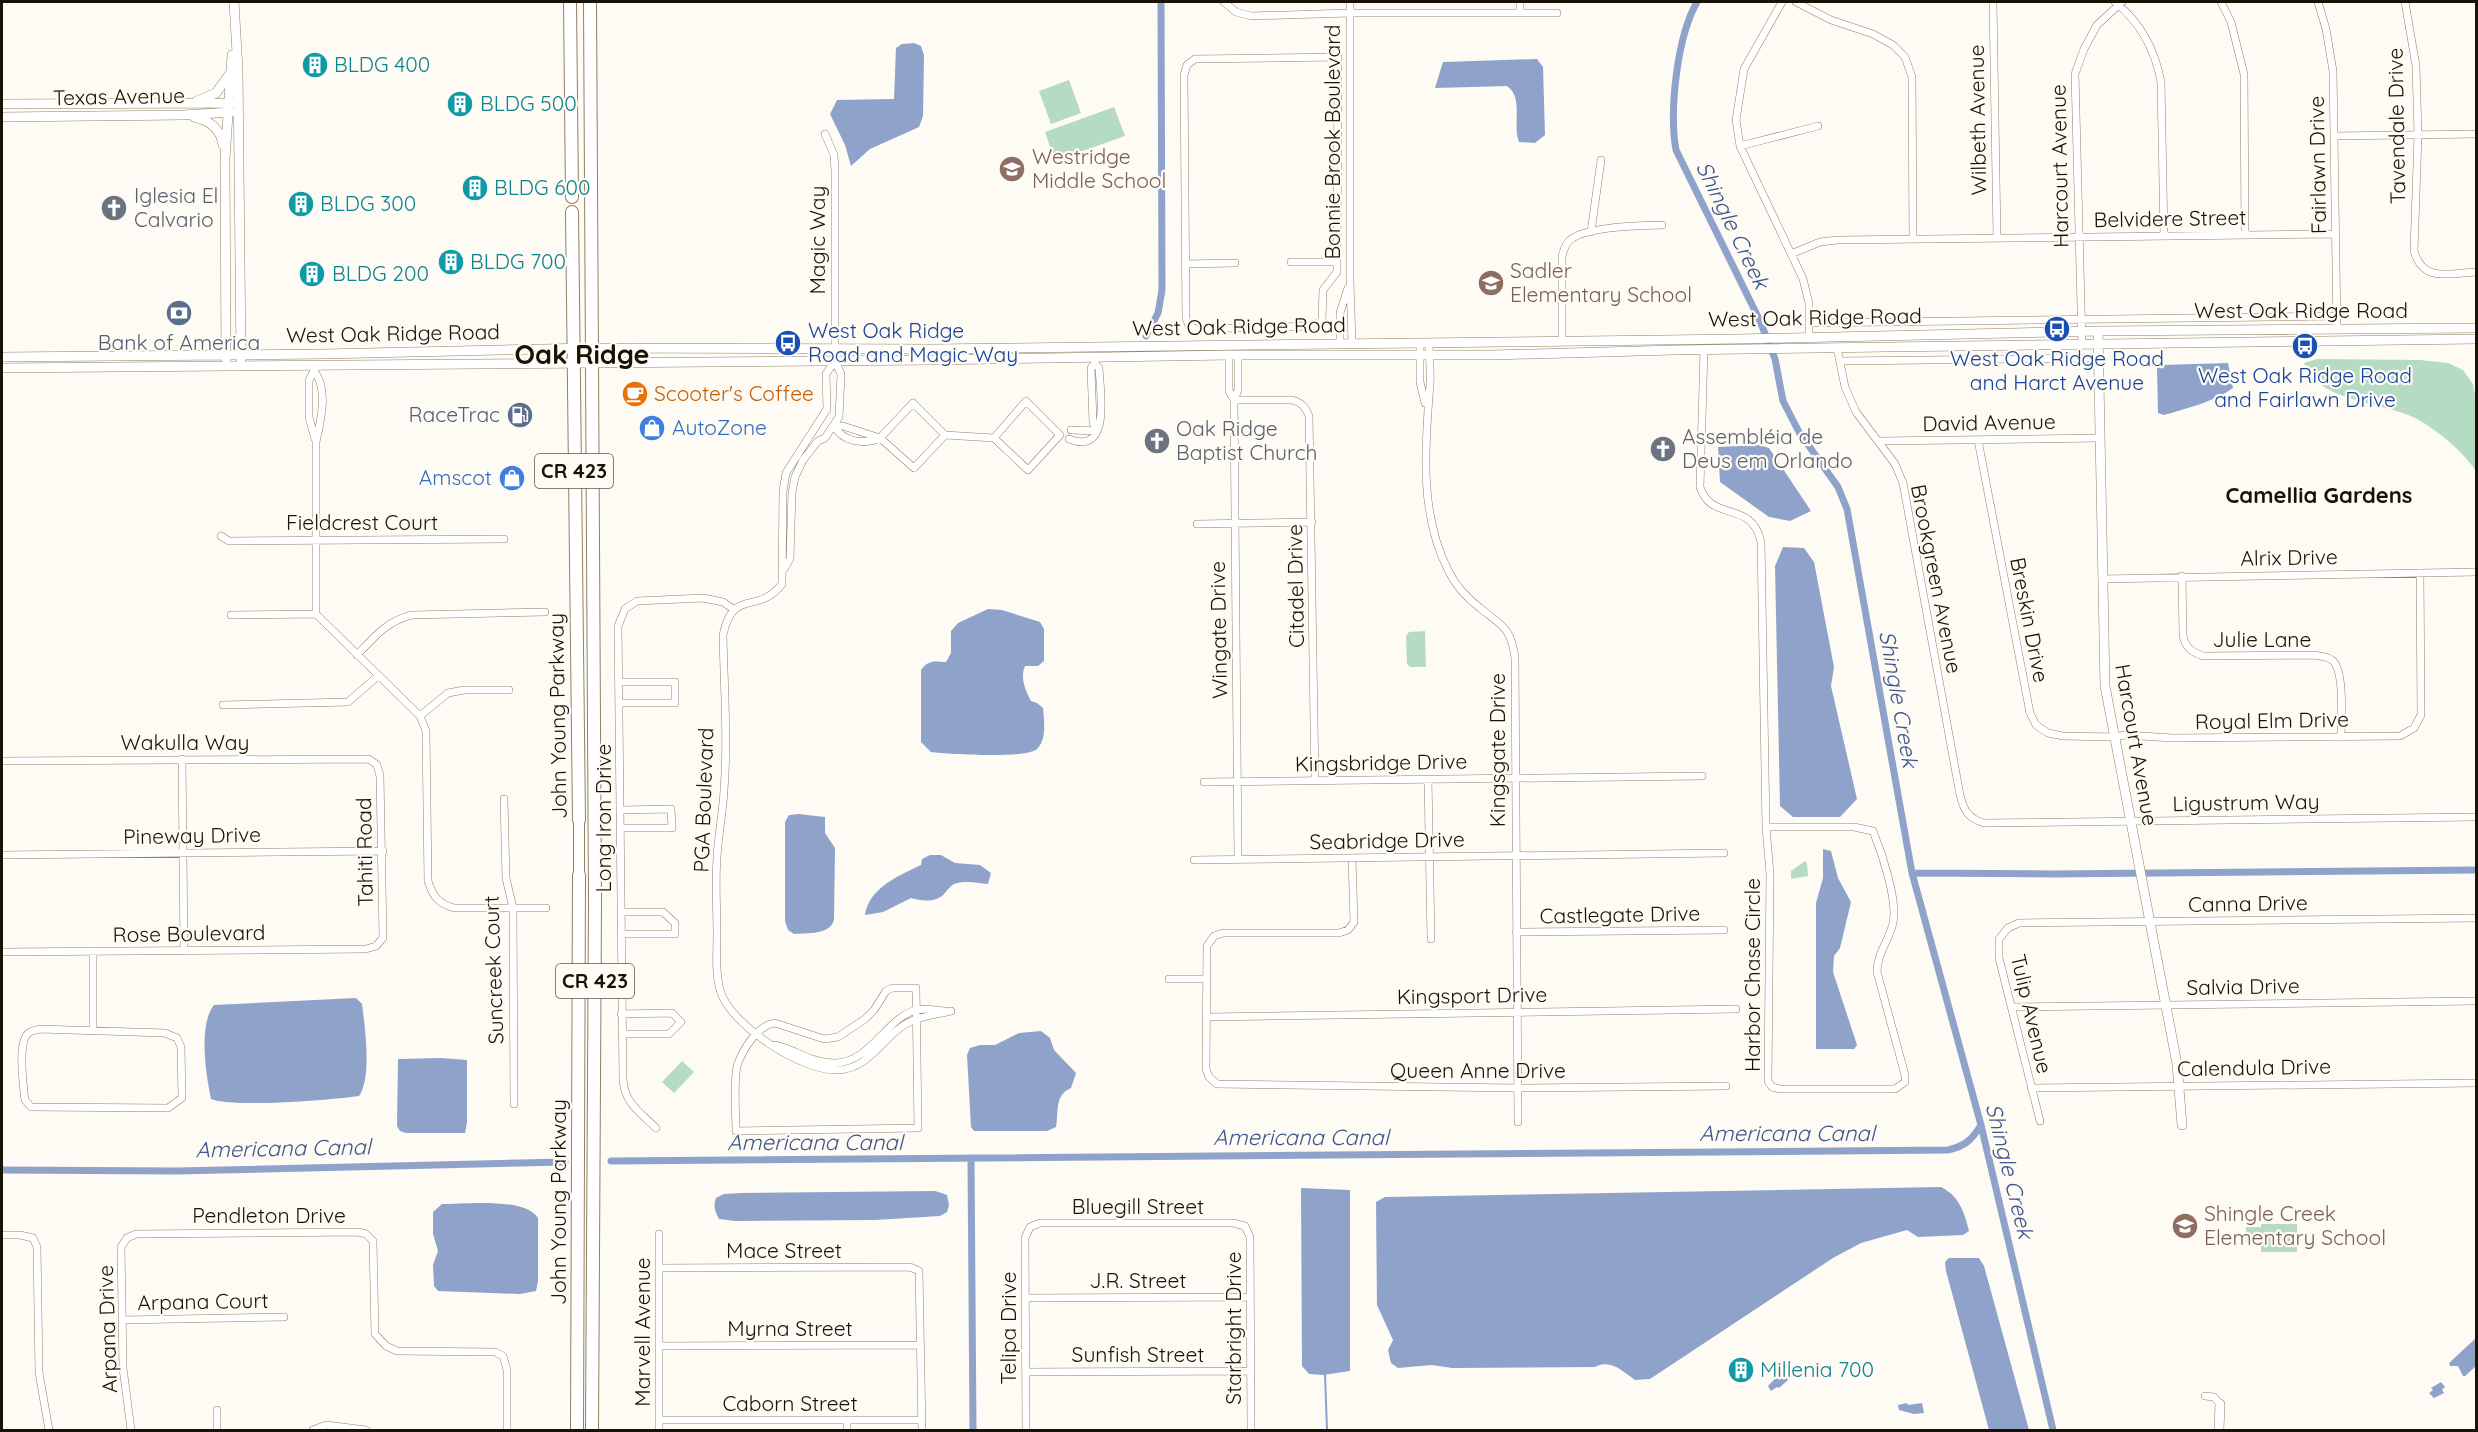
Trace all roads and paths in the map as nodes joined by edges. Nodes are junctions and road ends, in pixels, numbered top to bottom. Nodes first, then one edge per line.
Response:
1 (234, 2) edge
2 (570, 2) edge
3 (590, 2) edge
4 (1224, 2) edge
5 (1350, 2) edge
6 (1520, 2) edge
7 (1782, 2) edge
8 (1796, 2) edge
9 (1993, 2) edge
10 (2221, 2) edge
11 (2318, 2) edge
12 (2405, 2) edge
13 (2119, 3) edge
14 (1350, 13) junction
15 (1520, 13) junction
16 (1557, 13) dead end
17 (234, 14) junction
18 (231, 70) junction
19 (189, 103) junction
20 (2, 104) edge
21 (233, 107) junction
22 (183, 115) junction
23 (2, 117) edge
24 (1818, 126) dead end
25 (825, 134) dead end
26 (2476, 134) edge
27 (2418, 135) junction
28 (2334, 136) junction
29 (1740, 146) junction
30 (225, 159) junction
31 (1601, 160) dead end
32 (572, 197) joint
33 (572, 212) joint
34 (1662, 225) dead end
35 (1591, 232) junction
36 (2246, 234) junction
37 (2335, 234) junction
38 (2164, 236) junction
39 (1997, 237) junction
40 (2080, 237) junction
41 (1912, 239) junction
42 (1791, 254) junction
43 (1291, 262) dead end
44 (1337, 262) junction
45 (1185, 264) junction
46 (1235, 264) dead end
47 (2476, 272) edge
48 (1350, 282) junction
49 (2336, 316) junction
50 (2082, 319) junction
51 (1809, 323) junction
52 (2476, 328) edge
53 (2337, 329) junction
54 (2082, 331) junction
55 (2098, 331) junction
56 (1927, 334) junction
57 (1809, 336) junction
58 (2476, 339) edge
59 (1625, 340) junction
60 (1539, 341) junction
61 (1562, 341) junction
62 (2256, 342) junction
63 (1425, 343) junction
64 (1292, 344) junction
65 (1340, 344) junction
66 (1352, 344) junction
67 (2082, 345) junction
68 (2098, 345) junction
69 (1050, 347) junction
70 (573, 348) junction
71 (591, 348) junction
72 (1837, 348) junction
73 (835, 349) junction
74 (1704, 349) junction
75 (1765, 349) junction
76 (401, 352) junction
77 (1582, 352) junction
78 (226, 354) junction
79 (1233, 355) junction
80 (1292, 355) junction
81 (1425, 355) junction
82 (1482, 355) junction
83 (2, 357) edge
84 (2098, 357) junction
85 (241, 360) junction
86 (955, 360) junction
87 (835, 361) junction
88 (1841, 361) junction
89 (573, 363) junction
90 (591, 363) junction
91 (226, 365) junction
92 (2, 368) edge
93 (315, 368) junction
94 (1234, 400) junction
95 (834, 426) junction
96 (1071, 430) dead end
97 (1098, 431) junction
98 (945, 435) junction
99 (880, 438) junction
100 (994, 438) junction
101 (2099, 438) junction
102 (1070, 439) dead end
103 (1978, 440) junction
104 (1879, 441) junction
105 (316, 442) junction
106 (1312, 522) junction
107 (1197, 524) dead end
108 (1235, 524) junction
109 (221, 536) dead end
110 (504, 539) dead end
111 (316, 540) junction
112 (783, 569) junction
113 (2476, 572) edge
114 (2420, 573) junction
115 (2182, 576) junction
116 (2102, 579) junction
117 (733, 609) junction
118 (544, 612) dead end
119 (316, 614) junction
120 (231, 615) dead end
121 (357, 655) junction
122 (378, 676) junction
123 (620, 682) junction
124 (509, 690) dead end
125 (620, 703) junction
126 (223, 705) dead end
127 (420, 716) junction
128 (2341, 736) junction
129 (2114, 737) junction
130 (182, 759) junction
131 (369, 759) joint
132 (2, 761) edge
133 (1702, 776) dead end
134 (1514, 778) junction
135 (1428, 779) junction
136 (1315, 781) junction
137 (1204, 782) dead end
138 (1237, 782) junction
139 (1960, 795) joint
140 (504, 799) dead end
141 (621, 810) junction
142 (2476, 817) edge
143 (579, 820) joint
144 (2130, 821) junction
145 (1766, 827) junction
146 (621, 828) junction
147 (383, 851) junction
148 (183, 853) junction
149 (1724, 853) dead end
150 (2, 855) edge
151 (1515, 856) junction
152 (1429, 857) junction
153 (1352, 858) junction
154 (1194, 860) dead end
155 (1238, 860) junction
156 (579, 875) junction
157 (595, 904) junction
158 (513, 908) junction
159 (546, 908) dead end
160 (621, 912) junction
161 (2476, 918) edge
162 (2150, 921) junction
163 (2019, 922) joint
164 (1724, 930) dead end
165 (1516, 932) junction
166 (621, 934) junction
167 (1431, 939) dead end
168 (376, 946) joint
169 (184, 950) junction
170 (93, 951) junction
171 (2, 952) edge
172 (1168, 979) dead end
173 (1208, 979) junction
174 (2476, 1001) edge
175 (2166, 1005) junction
176 (2011, 1007) junction
177 (1736, 1009) dead end
178 (1517, 1011) junction
179 (621, 1014) junction
180 (916, 1014) junction
181 (1208, 1017) junction
182 (93, 1029) junction
183 (756, 1033) junction
184 (622, 1034) junction
185 (2476, 1083) edge
186 (1726, 1086) dead end
187 (2180, 1086) junction
188 (1518, 1088) junction
189 (2031, 1088) junction
190 (514, 1104) dead end
191 (2040, 1121) dead end
192 (1518, 1122) dead end
193 (2182, 1125) dead end
194 (656, 1128) dead end
195 (1245, 1226) joint
196 (1030, 1227) joint
197 (136, 1234) joint
198 (659, 1234) dead end
199 (2, 1235) edge
200 (659, 1268) junction
201 (1250, 1297) junction
202 (1026, 1298) junction
203 (579, 1313) junction
204 (284, 1317) dead end
205 (122, 1320) junction
206 (594, 1339) junction
207 (921, 1345) junction
208 (659, 1346) junction
209 (1251, 1371) junction
210 (1026, 1372) junction
211 (2205, 1395) dead end
212 (2220, 1404) joint
213 (217, 1410) dead end
214 (659, 1420) junction
215 (847, 1420) junction
216 (921, 1420) junction
217 (49, 1431) edge
218 (131, 1431) edge
219 (217, 1431) edge
220 (313, 1431) edge
221 (366, 1431) edge
222 (507, 1431) edge
223 (577, 1431) edge
224 (592, 1431) edge
225 (659, 1431) edge
226 (847, 1431) edge
227 (921, 1431) edge
228 (1026, 1431) edge
229 (1251, 1431) edge
230 (2219, 1431) edge

1 - 17 street
2 - 32 highway, John Young Parkway / CR 423
3 - 71 highway, John Young Parkway / CR 423
4 - 14 street
5 - 14 street, Bonnie Brook Boulevard
6 - 15 street
7 - 29 street
8 - 41 street
9 - 39 street, Wilbeth Avenue
10 - 36 street
11 - 28 street, Fairlawn Drive
12 - 27 street, Tavendale Drive
13 - 38 street
13 - 40 street, Harcourt Avenue
14 - 15 street
14 - 48 street, Bonnie Brook Boulevard
15 - 16 street
17 - 18 street
17 - 21 street
18 - 19 street
18 - 21 street
19 - 20 street, Texas Avenue
19 - 21 street, Texas Avenue
21 - 22 street, Texas Avenue
21 - 30 street
21 - 85 street
22 - 23 street, Texas Avenue
22 - 30 street
24 - 29 street
25 - 73 street, Magic Way
26 - 27 street
27 - 28 street
27 - 47 street, Tavendale Drive
28 - 37 street, Fairlawn Drive
29 - 42 street
30 - 78 street
31 - 35 street
32 - 33 main road, John Young Parkway / CR 423
33 - 70 highway, John Young Parkway / CR 423
34 - 35 street
35 - 61 street
36 - 37 street, Belvidere Street
36 - 38 street, Belvidere Street
37 - 49 street, Fairlawn Drive
38 - 40 street, Belvidere Street
39 - 40 street, Belvidere Street
39 - 41 street, Belvidere Street
40 - 50 street, Harcourt Avenue
41 - 42 street, Belvidere Street
42 - 51 street
43 - 44 street
44 - 45 street
44 - 45 street
45 - 46 street
48 - 65 street, Bonnie Brook Boulevard
48 - 66 street, Bonnie Brook Boulevard
49 - 50 street
49 - 53 street, Fairlawn Drive
50 - 51 street
50 - 54 street, Harcourt Avenue
51 - 57 street
52 - 53 street, West Oak Ridge Road
53 - 55 street, West Oak Ridge Road
53 - 62 street
54 - 55 street, West Oak Ridge Road
54 - 56 street, West Oak Ridge Road
54 - 67 street, Harcourt Avenue
55 - 68 street, Harcourt Avenue
56 - 57 street, West Oak Ridge Road
56 - 72 street
57 - 59 street, West Oak Ridge Road
57 - 75 street
58 - 62 street, West Oak Ridge Road
59 - 61 street, West Oak Ridge Road
59 - 77 street
60 - 61 street, West Oak Ridge Road
60 - 63 street, West Oak Ridge Road
60 - 82 street
62 - 68 street, West Oak Ridge Road
63 - 66 street, West Oak Ridge Road
63 - 81 street, Kingsgate Drive
64 - 65 street, West Oak Ridge Road
64 - 69 street, West Oak Ridge Road
64 - 79 street
65 - 66 street, West Oak Ridge Road
66 - 80 street
67 - 68 street, West Oak Ridge Road
67 - 72 street, West Oak Ridge Road
68 - 84 street, Harcourt Avenue
69 - 73 street, West Oak Ridge Road
69 - 86 street
70 - 71 street, West Oak Ridge Road
70 - 76 street, West Oak Ridge Road
70 - 89 highway, John Young Parkway / CR 423
71 - 73 street, West Oak Ridge Road
71 - 90 highway, John Young Parkway / CR 423
72 - 75 street, West Oak Ridge Road
72 - 88 street, Brookgreen Avenue
73 - 87 street
74 - 75 street, West Oak Ridge Road
74 - 77 street, West Oak Ridge Road
74 - 145 street, Harbor Chase Circle
76 - 85 street, West Oak Ridge Road
76 - 93 street
77 - 82 street, West Oak Ridge Road
78 - 83 street, West Oak Ridge Road
78 - 85 street, West Oak Ridge Road
78 - 91 street
79 - 80 street, West Oak Ridge Road
79 - 86 street, West Oak Ridge Road
79 - 94 street, Wingate Drive
80 - 81 street, West Oak Ridge Road
81 - 82 street, West Oak Ridge Road
81 - 134 street, Kingsgate Drive
84 - 88 street
84 - 101 street, Harcourt Avenue
85 - 91 street, West Oak Ridge Road
85 - 93 street, West Oak Ridge Road
86 - 87 street, West Oak Ridge Road
87 - 90 street, West Oak Ridge Road
87 - 95 street
87 - 112 street
88 - 104 street, Brookgreen Avenue
89 - 90 street, West Oak Ridge Road
89 - 93 street, West Oak Ridge Road
89 - 143 highway, John Young Parkway / CR 423
90 - 157 highway, John Young Parkway / CR 423
91 - 92 street, West Oak Ridge Road
93 - 105 street
93 - 105 street
94 - 106 street, Citadel Drive
94 - 108 street, Wingate Drive
95 - 99 street
95 - 112 street
96 - 97 street
97 - 97 street
97 - 102 street
98 - 99 street
98 - 99 street
98 - 100 street
100 - 100 street
101 - 103 street, David Avenue
101 - 116 street, Harcourt Avenue
103 - 104 street, David Avenue
103 - 129 street, Breskin Drive
104 - 139 street, Brookgreen Avenue
105 - 111 street
106 - 108 street
106 - 136 street, Citadel Drive
107 - 108 street
108 - 138 street, Wingate Drive
109 - 111 street, Fieldcrest Court
110 - 111 street, Fieldcrest Court
111 - 119 street
112 - 117 street
113 - 114 street, Alrix Drive
114 - 115 street, Alrix Drive
114 - 128 street, Royal Elm Drive
115 - 116 street, Alrix Drive
115 - 128 street, Julie Lane
116 - 129 street, Harcourt Avenue
117 - 123 street, Long Iron Drive
117 - 183 street, PGA Boulevard
118 - 121 street
119 - 120 street
119 - 121 street
121 - 122 street
122 - 126 street
122 - 127 street
123 - 125 street, Long Iron Drive
123 - 125 street
124 - 127 street
125 - 141 street, Long Iron Drive
127 - 158 street
128 - 129 street, Royal Elm Drive
129 - 144 street, Harcourt Avenue
130 - 131 street, Wakulla Way
130 - 132 street, Wakulla Way
130 - 148 street
131 - 147 street, Tahiti Road
133 - 134 street, Kingsbridge Drive
134 - 135 street, Kingsbridge Drive
134 - 151 street, Kingsgate Drive
135 - 136 street, Kingsbridge Drive
135 - 152 street
136 - 138 street, Kingsbridge Drive
137 - 138 street, Kingsbridge Drive
138 - 155 street, Wingate Drive
139 - 144 street, Ligustrum Way
140 - 158 street, Suncreek Court
141 - 146 street, Long Iron Drive
141 - 146 street
142 - 144 street, Ligustrum Way
143 - 156 main road, John Young Parkway / CR 423
144 - 162 street, Harcourt Avenue
145 - 145 street, Harbor Chase Circle
146 - 160 street, Long Iron Drive
147 - 148 street, Pineway Drive
147 - 168 street, Tahiti Road
148 - 150 street, Pineway Drive
148 - 169 street
149 - 151 street, Seabridge Drive
151 - 152 street, Seabridge Drive
151 - 165 street, Kingsgate Drive
152 - 153 street, Seabridge Drive
152 - 167 street
153 - 155 street, Seabridge Drive
153 - 173 street
154 - 155 street, Seabridge Drive
156 - 157 highway
156 - 203 highway, John Young Parkway / CR 423
157 - 206 highway, John Young Parkway / CR 423
158 - 159 street
158 - 190 street, Suncreek Court
160 - 166 street, Long Iron Drive
160 - 166 street
161 - 162 street, Canna Drive
162 - 163 street, Canna Drive
162 - 175 street, Harcourt Avenue
163 - 176 street, Tulip Avenue
164 - 165 street, Castlegate Drive
165 - 178 street, Kingsgate Drive
166 - 179 street, Long Iron Drive
168 - 169 street, Rose Boulevard
169 - 170 street, Rose Boulevard
170 - 171 street, Rose Boulevard
170 - 182 street
172 - 173 street
173 - 181 street
174 - 175 street, Salvia Drive
175 - 176 street, Salvia Drive
175 - 187 street, Harcourt Avenue
176 - 189 street, Tulip Avenue
177 - 178 street, Kingsport Drive
178 - 181 street, Kingsport Drive
178 - 188 street, Kingsgate Drive
179 - 184 street, Long Iron Drive
179 - 184 street
180 - 183 street, PGA Boulevard
180 - 183 street
180 - 183 street
181 - 188 street, Queen Anne Drive
182 - 182 street
184 - 194 street, Long Iron Drive
185 - 187 street, Calendula Drive
186 - 188 street, Queen Anne Drive
187 - 189 street, Calendula Drive
187 - 193 street, Harcourt Avenue
188 - 192 street, Kingsgate Drive
189 - 191 street, Tulip Avenue
195 - 196 street, Bluegill Street
195 - 201 street, Starbright Drive
196 - 202 street, Telipa Drive
197 - 205 street, Arpana Drive
197 - 222 street, Pendleton Drive
198 - 200 street, Marvell Avenue
199 - 217 street
200 - 207 street, Mace Street
200 - 208 street, Marvell Avenue
201 - 202 street, J.R. Street
201 - 209 street, Starbright Drive
202 - 210 street, Telipa Drive
203 - 206 highway
203 - 223 highway, John Young Parkway / CR 423
204 - 205 street, Arpana Court
205 - 218 street, Arpana Drive
206 - 224 highway, John Young Parkway / CR 423
207 - 208 street, Myrna Street
207 - 216 street
208 - 214 street, Marvell Avenue
209 - 210 street, Sunfish Street
209 - 229 street, Starbright Drive
210 - 228 street, Telipa Drive
211 - 212 street
212 - 230 street
213 - 219 street
214 - 215 street, Caborn Street
214 - 225 street, Marvell Avenue
215 - 216 street, Caborn Street
215 - 226 street
216 - 227 street
220 - 221 street

